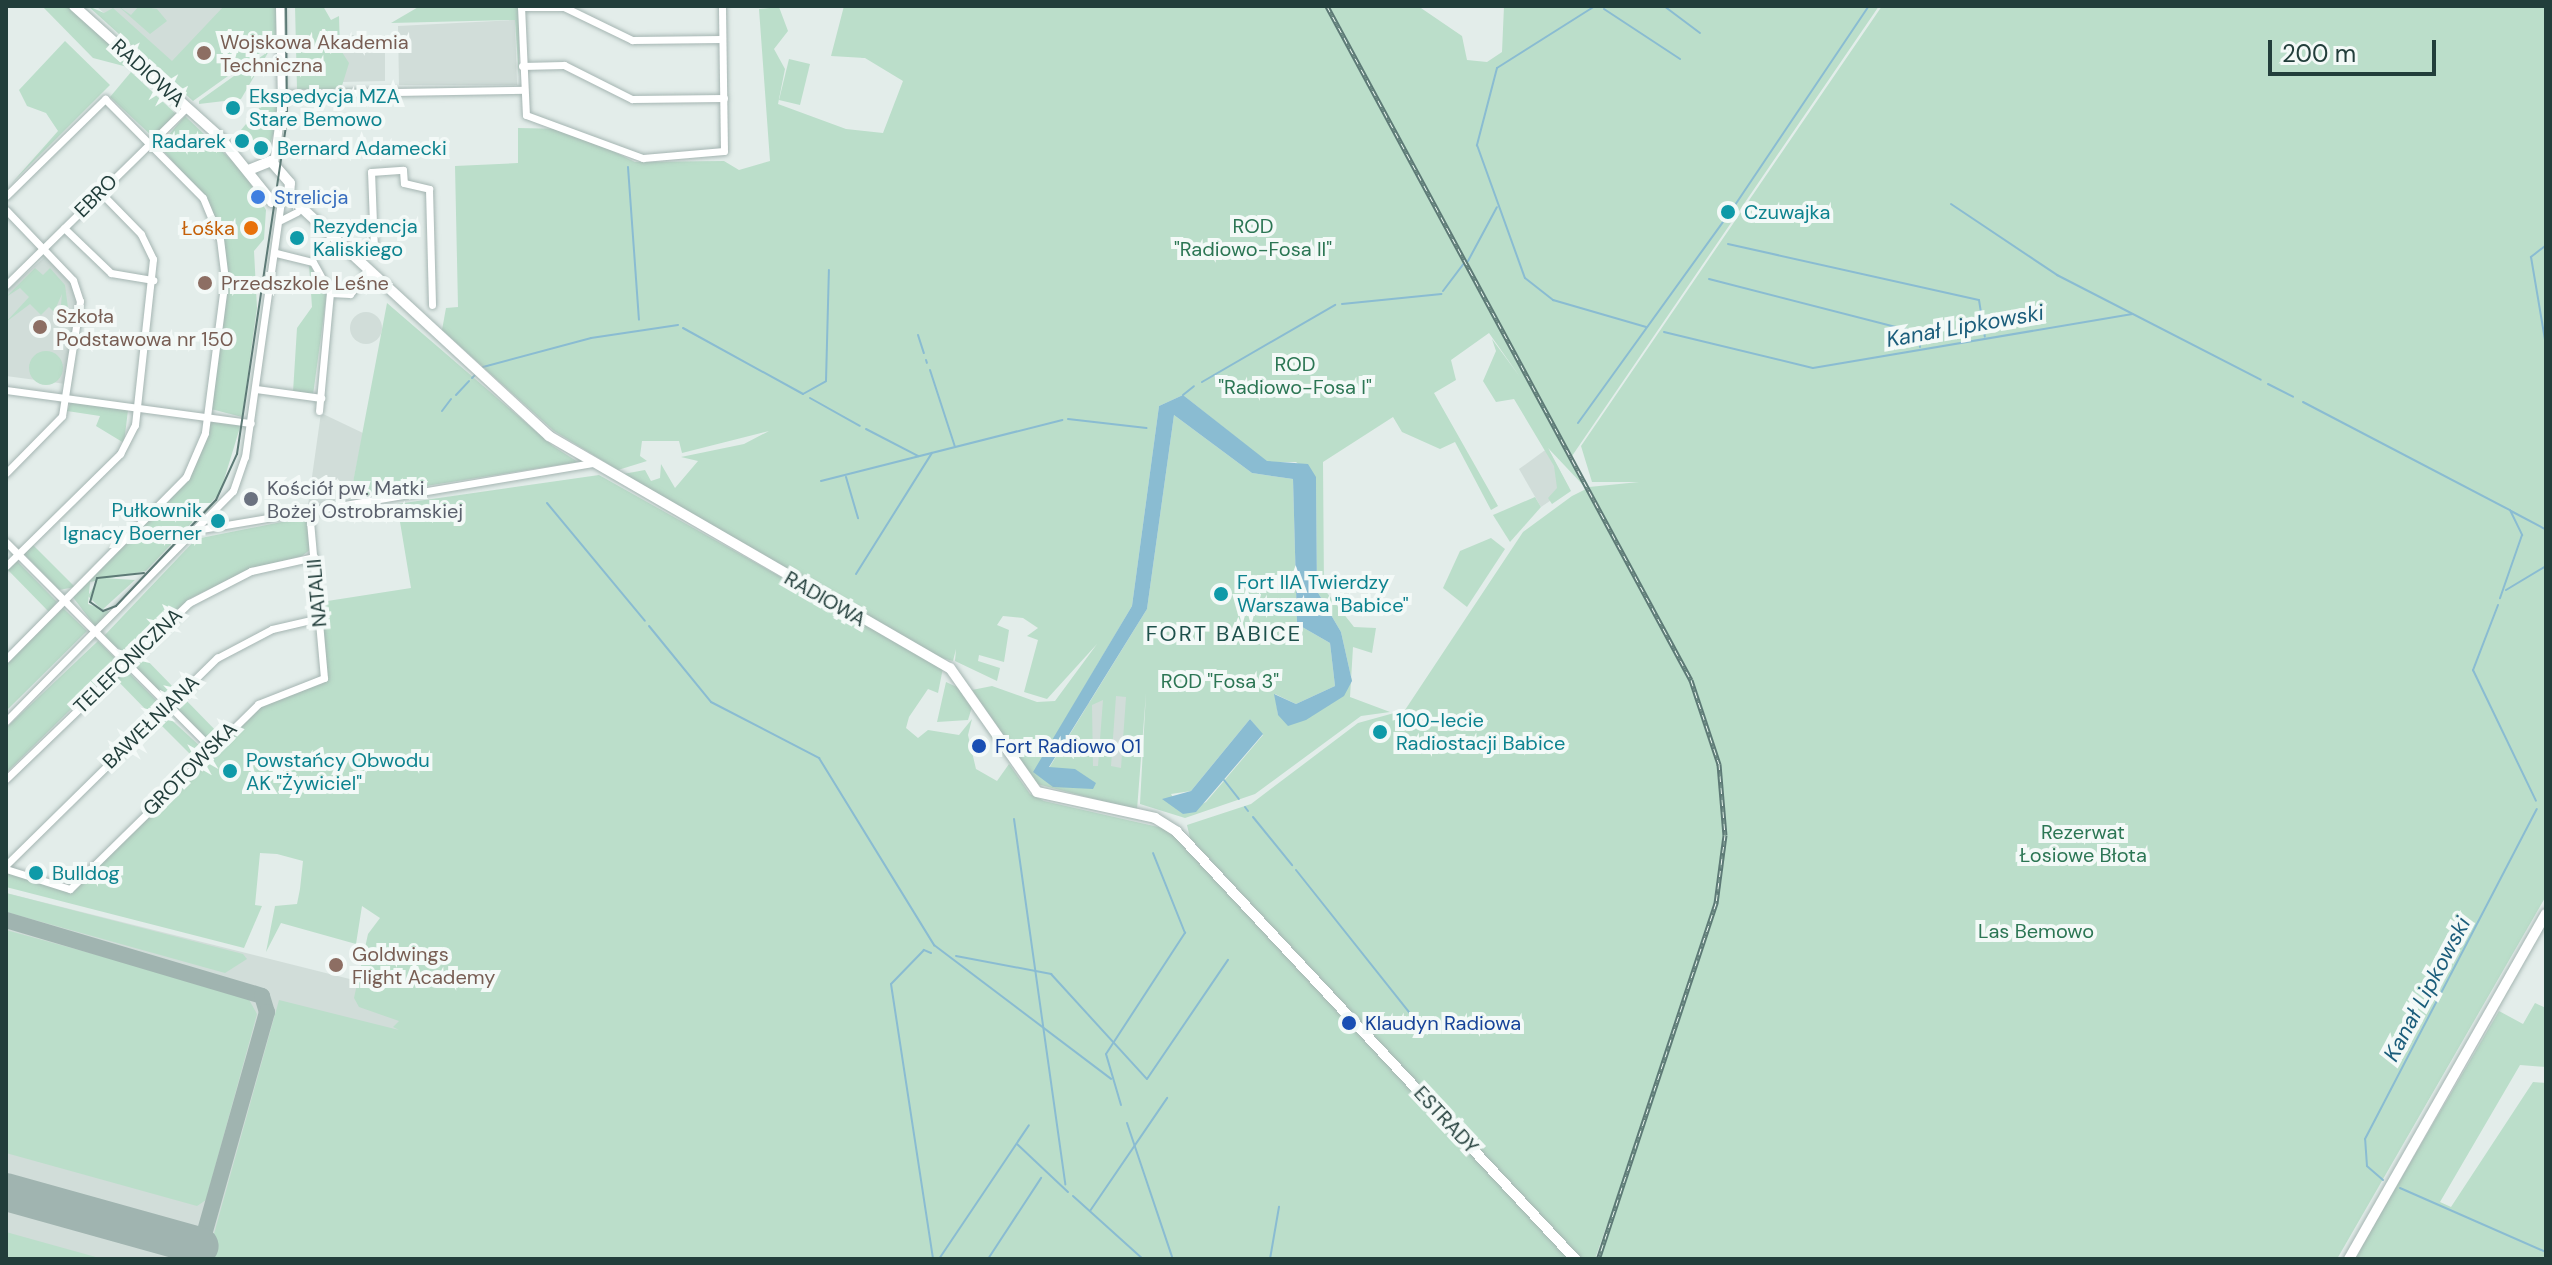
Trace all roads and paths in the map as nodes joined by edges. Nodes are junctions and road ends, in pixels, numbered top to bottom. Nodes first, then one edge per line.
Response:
1 (74, 6) edge
2 (280, 6) edge
3 (521, 6) edge
4 (722, 6) edge
5 (722, 39) junction
6 (522, 66) junction
7 (523, 90) junction
8 (282, 94) junction
9 (724, 98) junction
10 (186, 108) junction
11 (150, 143) junction
12 (261, 164) junction
13 (100, 192) junction
14 (6, 196) edge
15 (282, 206) junction
16 (6, 210) edge
17 (302, 215) junction
18 (64, 228) junction
19 (44, 249) junction
20 (374, 249) dead end
21 (276, 253) junction
22 (368, 272) junction
23 (153, 280) junction
24 (6, 285) edge
25 (330, 293) junction
26 (432, 305) dead end
27 (256, 389) junction
28 (6, 390) edge
29 (68, 398) junction
30 (321, 398) junction
31 (138, 407) junction
32 (319, 411) dead end
33 (207, 417) junction
34 (251, 423) junction
35 (593, 463) junction
36 (6, 473) edge
37 (219, 511) junction
38 (309, 511) junction
39 (235, 524) junction
40 (202, 529) junction
41 (6, 542) edge
42 (18, 554) junction
43 (314, 557) junction
44 (6, 566) edge
45 (64, 601) junction
46 (319, 618) junction
47 (95, 633) junction
48 (6, 659) edge
49 (125, 663) junction
50 (325, 676) joint
51 (166, 707) junction
52 (6, 721) edge
53 (211, 748) junction
54 (6, 779) edge
55 (6, 867) edge
56 (2546, 914) edge
57 (1318, 981) joint
58 (1575, 1259) edge
59 (2349, 1259) edge

1 - 10 main road, RADIOWA
2 - 8 street
3 - 5 street
3 - 6 street
4 - 5 street
5 - 9 street
6 - 7 street
6 - 9 street
7 - 8 street
7 - 9 street
8 - 12 street
10 - 11 street, EBRO
10 - 12 main road, RADIOWA
11 - 13 street, EBRO
11 - 14 street
11 - 33 street
12 - 15 main road
12 - 15 main road
13 - 18 street, EBRO
13 - 23 street
15 - 17 main road, RADIOWA
15 - 17 street
15 - 21 street
16 - 19 street
17 - 22 main road, RADIOWA
18 - 19 street, EBRO
18 - 23 street
19 - 24 street, EBRO
19 - 29 street
20 - 26 street
21 - 25 street
21 - 27 street
22 - 25 street
22 - 35 main road, RADIOWA
23 - 31 street
25 - 30 street
27 - 30 street
27 - 34 street
28 - 29 street
29 - 31 street
29 - 36 street
30 - 32 street
31 - 33 street
31 - 42 street
33 - 34 street
33 - 45 street
34 - 37 street
35 - 38 street
35 - 57 main road, RADIOWA
37 - 39 street
37 - 40 street
38 - 39 street
38 - 43 street, NATALII
39 - 40 street
40 - 47 street
41 - 42 street
42 - 44 street
42 - 45 street
43 - 46 street, NATALII
43 - 49 street, TELEFONICZNA
45 - 47 street
45 - 48 street
46 - 50 street, NATALII
46 - 51 street, BAWEŁNIANA
47 - 49 street
47 - 52 street
49 - 51 street
49 - 54 street, TELEFONICZNA
50 - 53 street, GROTOWSKA
51 - 53 street
51 - 55 street, BAWEŁNIANA
53 - 55 street, GROTOWSKA
56 - 59 main road
57 - 58 main road, ESTRADY

